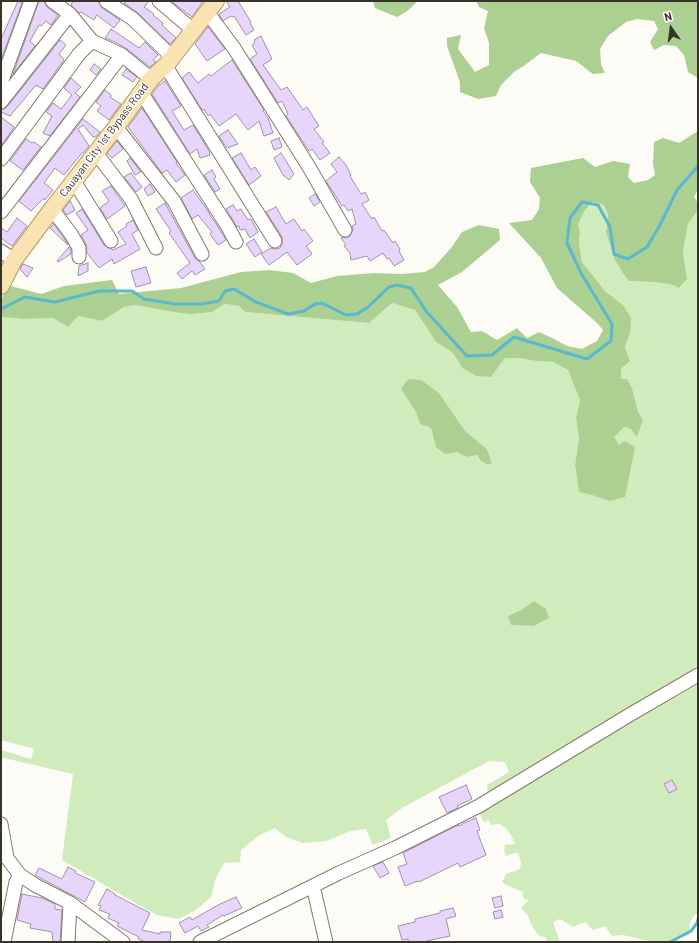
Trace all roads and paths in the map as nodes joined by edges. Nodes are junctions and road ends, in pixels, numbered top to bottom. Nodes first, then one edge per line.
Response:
1 (31, 1) edge
2 (52, 1) edge
3 (106, 1) edge
4 (159, 1) edge
5 (212, 7) edge
6 (70, 14) junction
7 (193, 30) junction
8 (92, 41) junction
9 (122, 55) junction
10 (169, 61) junction
11 (151, 79) junction
12 (1, 83) edge
13 (141, 92) junction
14 (1, 102) edge
15 (116, 127) junction
16 (96, 152) junction
17 (1, 159) edge
18 (74, 181) junction
19 (52, 209) junction
20 (1, 212) edge
21 (345, 230) dead end
22 (111, 241) dead end
23 (275, 241) dead end
24 (236, 242) dead end
25 (156, 248) dead end
26 (1, 251) edge
27 (202, 254) dead end
28 (79, 257) dead end
29 (14, 260) junction
30 (1, 286) edge
31 (698, 675) edge
32 (1, 824) edge
33 (20, 876) junction
34 (313, 886) junction
35 (70, 902) junction
36 (202, 941) edge
37 (323, 941) edge
38 (4, 942) edge
39 (68, 942) edge
40 (123, 942) edge

1 - 12 street
2 - 6 street
3 - 10 street
4 - 7 street
5 - 7 main road, Cauayan City 1st Bypass Road
5 - 21 street
6 - 8 street
6 - 14 street
7 - 10 main road, Cauayan City 1st Bypass Road
8 - 9 street
8 - 17 street
9 - 11 street
9 - 20 street
10 - 11 main road, Cauayan City 1st Bypass Road
10 - 23 street
11 - 13 main road, Cauayan City 1st Bypass Road
13 - 15 main road, Cauayan City 1st Bypass Road
13 - 24 street
15 - 16 main road, Cauayan City 1st Bypass Road
15 - 27 street
16 - 18 main road, Cauayan City 1st Bypass Road
16 - 25 street
18 - 19 main road, Cauayan City 1st Bypass Road
18 - 22 street
19 - 28 street
19 - 29 main road, Cauayan City 1st Bypass Road
26 - 29 street
29 - 30 main road, Cauayan City 1st Bypass Road
31 - 34 street
32 - 33 street
33 - 35 street
33 - 38 street
34 - 36 street
34 - 37 street
35 - 39 street
35 - 40 street

